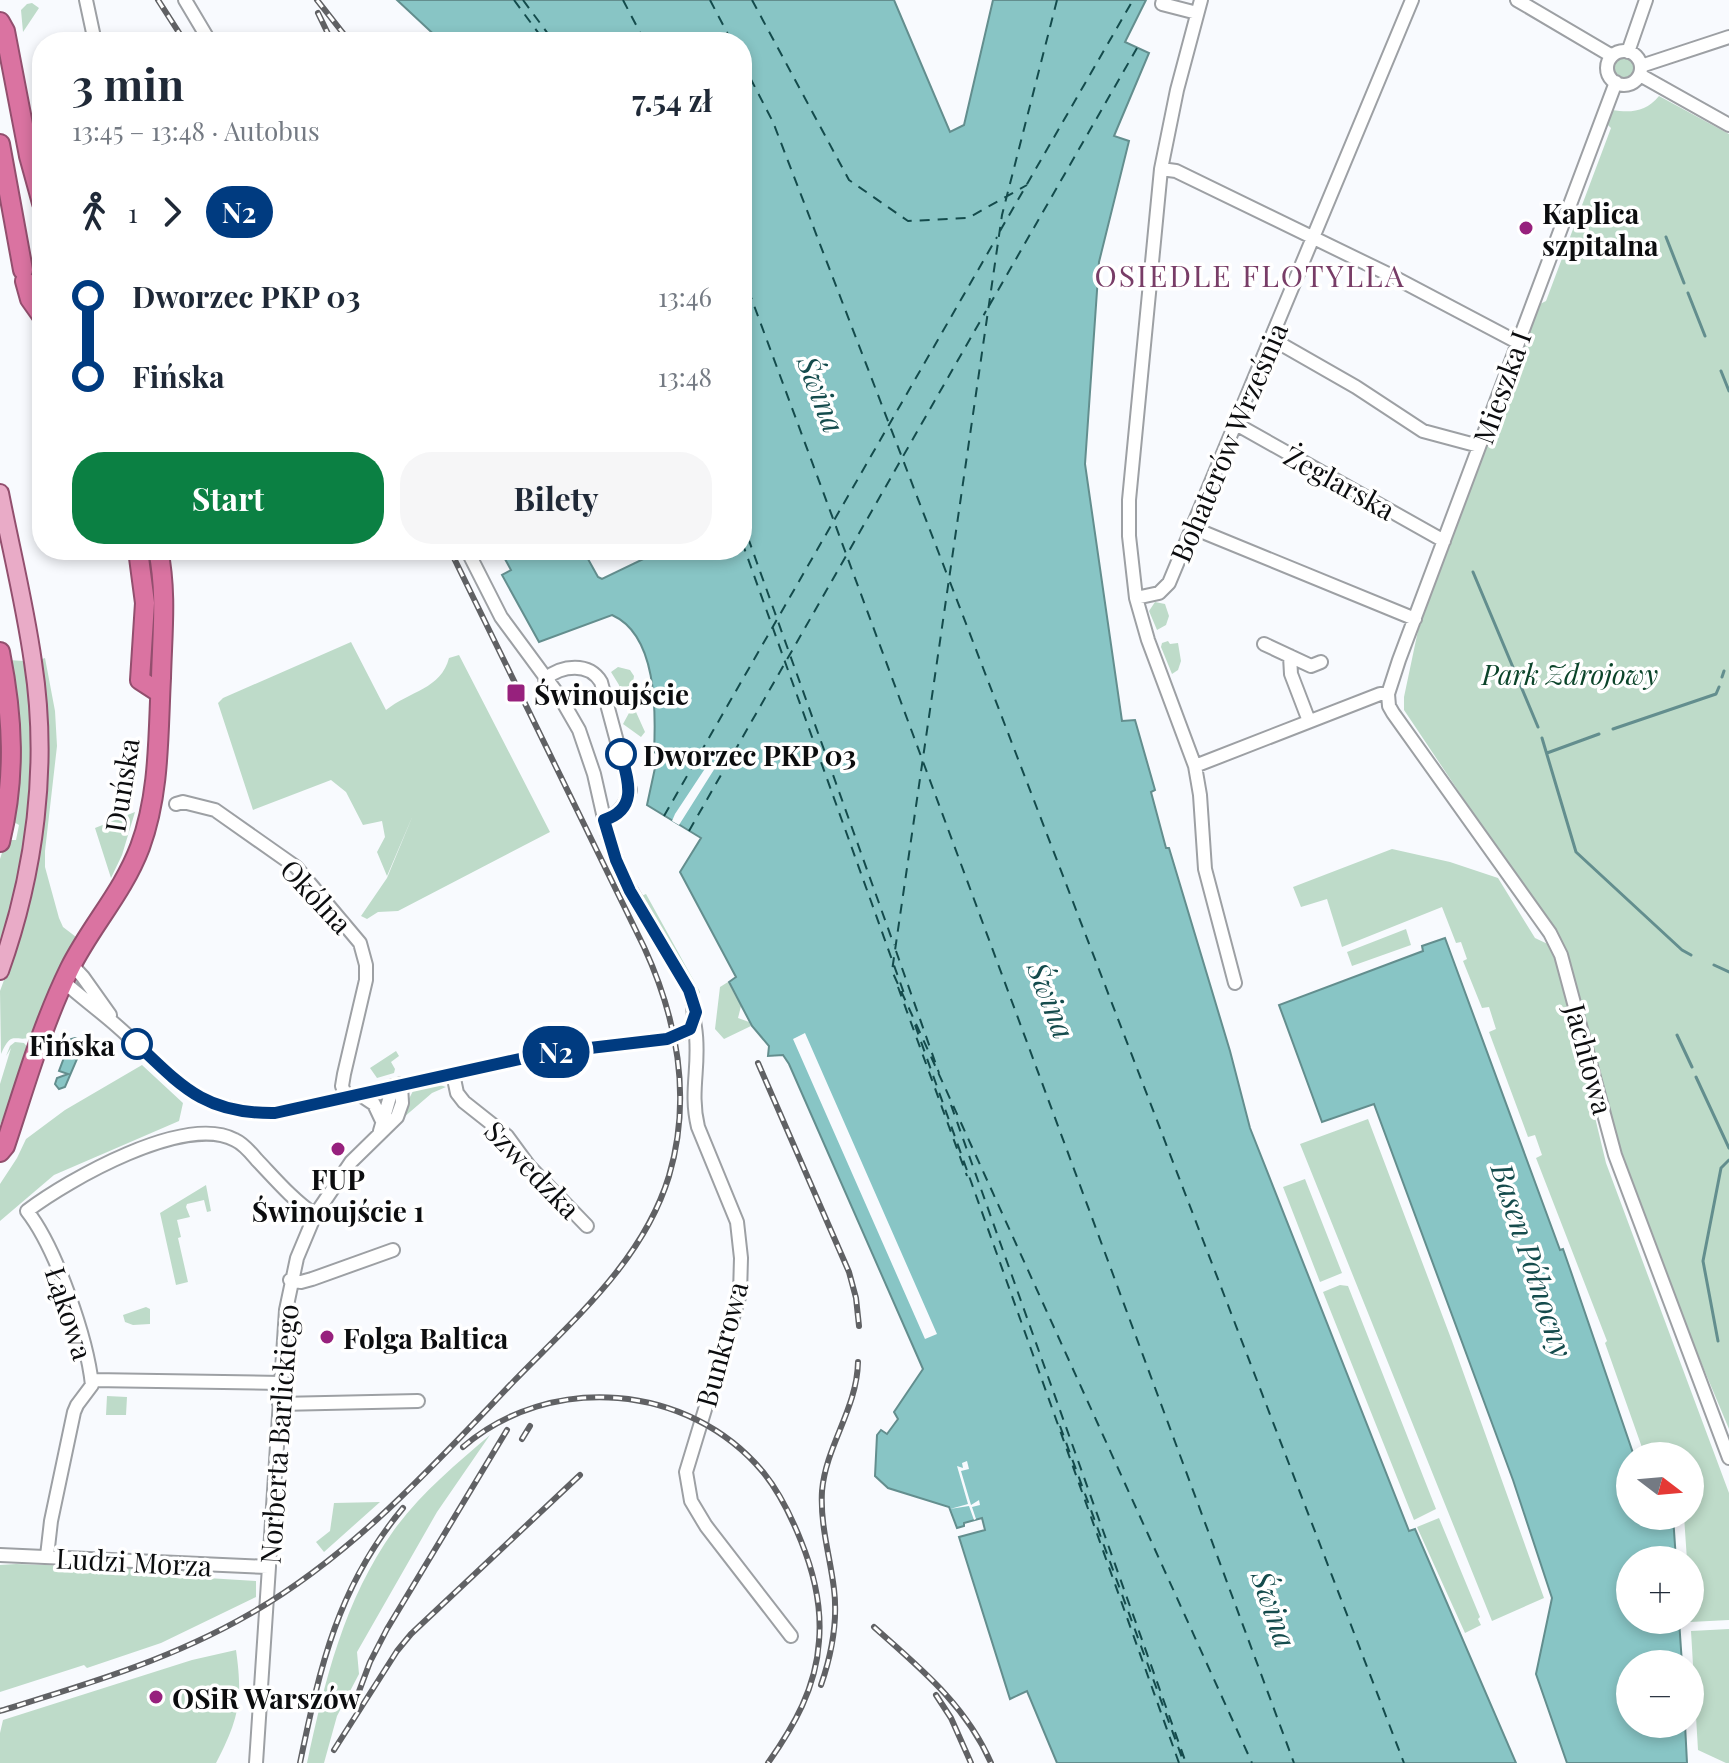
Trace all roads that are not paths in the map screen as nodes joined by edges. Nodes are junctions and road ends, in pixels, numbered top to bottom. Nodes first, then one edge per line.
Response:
1 (86, 0) edge
2 (185, 0) edge
3 (1412, 0) edge
4 (1517, 0) edge
5 (1646, 0) edge
6 (1165, 4) edge
7 (1199, 6) edge
8 (0, 22) edge
9 (93, 32) edge
10 (204, 32) edge
11 (1729, 37) edge
12 (1628, 52) junction
13 (1612, 56) junction
14 (1640, 70) junction
15 (1616, 82) junction
16 (1729, 125) edge
17 (0, 144) edge
18 (32, 167) edge
19 (1161, 169) junction
20 (1313, 237) junction
21 (32, 302) edge
22 (1272, 339) junction
23 (1517, 342) junction
24 (1236, 424) junction
25 (1479, 446) junction
26 (0, 493) edge
27 (1193, 528) junction
28 (1444, 541) junction
29 (139, 560) edge
30 (159, 560) edge
31 (472, 560) edge
32 (1136, 598) junction
33 (1415, 619) junction
34 (1264, 644) dead end
35 (0, 652) edge
36 (1290, 656) junction
37 (1321, 662) dead end
38 (545, 679) junction
39 (160, 693) junction
40 (1388, 694) junction
41 (1309, 721) junction
42 (1195, 766) junction
43 (176, 804) dead end
44 (604, 820) junction
45 (0, 842) edge
46 (0, 971) edge
47 (68, 974) junction
48 (1235, 983) dead end
49 (694, 1024) junction
50 (116, 1025) junction
51 (453, 1074) junction
52 (397, 1085) junction
53 (352, 1096) junction
54 (381, 1126) junction
55 (1, 1147) edge
56 (315, 1215) junction
57 (587, 1226) dead end
58 (393, 1250) dead end
59 (290, 1280) junction
60 (92, 1380) junction
61 (281, 1383) junction
62 (418, 1401) dead end
63 (279, 1404) junction
64 (1729, 1458) edge
65 (0, 1555) edge
66 (47, 1556) junction
67 (268, 1567) junction
68 (791, 1636) dead end
69 (256, 1763) edge

1 - 9 street
2 - 10 street
3 - 20 street, Bohaterów Września
4 - 13 street
5 - 12 street
6 - 7 street
7 - 19 street
8 - 18 highway
11 - 14 street
12 - 13 street
12 - 14 street
13 - 15 street
14 - 15 street
14 - 16 street
15 - 23 street, Mieszka I
17 - 21 highway
19 - 20 street
19 - 32 street
20 - 22 street, Bohaterów Września
20 - 23 street
22 - 24 street, Bohaterów Września
22 - 25 street
23 - 25 street, Mieszka I
24 - 27 street, Bohaterów Września
24 - 28 street, Żeglarska
25 - 28 street, Mieszka I
26 - 46 main road
27 - 32 street, Bohaterów Września
27 - 33 street
28 - 33 street, Mieszka I
29 - 39 highway
30 - 39 highway, Duńska
31 - 38 street, Bunkrowa
32 - 42 street
33 - 40 street, Mieszka I
34 - 36 street
35 - 45 highway
36 - 37 street
36 - 41 street
38 - 44 street, Bunkrowa
38 - 44 street
39 - 47 highway, Duńska
40 - 41 street
40 - 64 street, Jachtowa
41 - 42 street
42 - 48 street
43 - 53 street, Okólna
44 - 49 street, Bunkrowa
47 - 50 street
47 - 50 street
47 - 55 highway, Duńska
49 - 51 street
49 - 68 street, Bunkrowa
50 - 53 street
51 - 52 street
51 - 57 street, Szwedzka
52 - 53 street
52 - 54 street, Norberta Barlickiego
53 - 54 street
54 - 56 street, Norberta Barlickiego
56 - 59 street, Norberta Barlickiego
56 - 60 street, Łąkowa
58 - 59 street
59 - 61 street, Norberta Barlickiego
60 - 61 street
60 - 66 street, Łąkowa
61 - 63 street, Norberta Barlickiego
62 - 63 street
63 - 67 street, Norberta Barlickiego
65 - 66 street, Ludzi Morza
66 - 67 street, Ludzi Morza
67 - 69 street, Norberta Barlickiego

